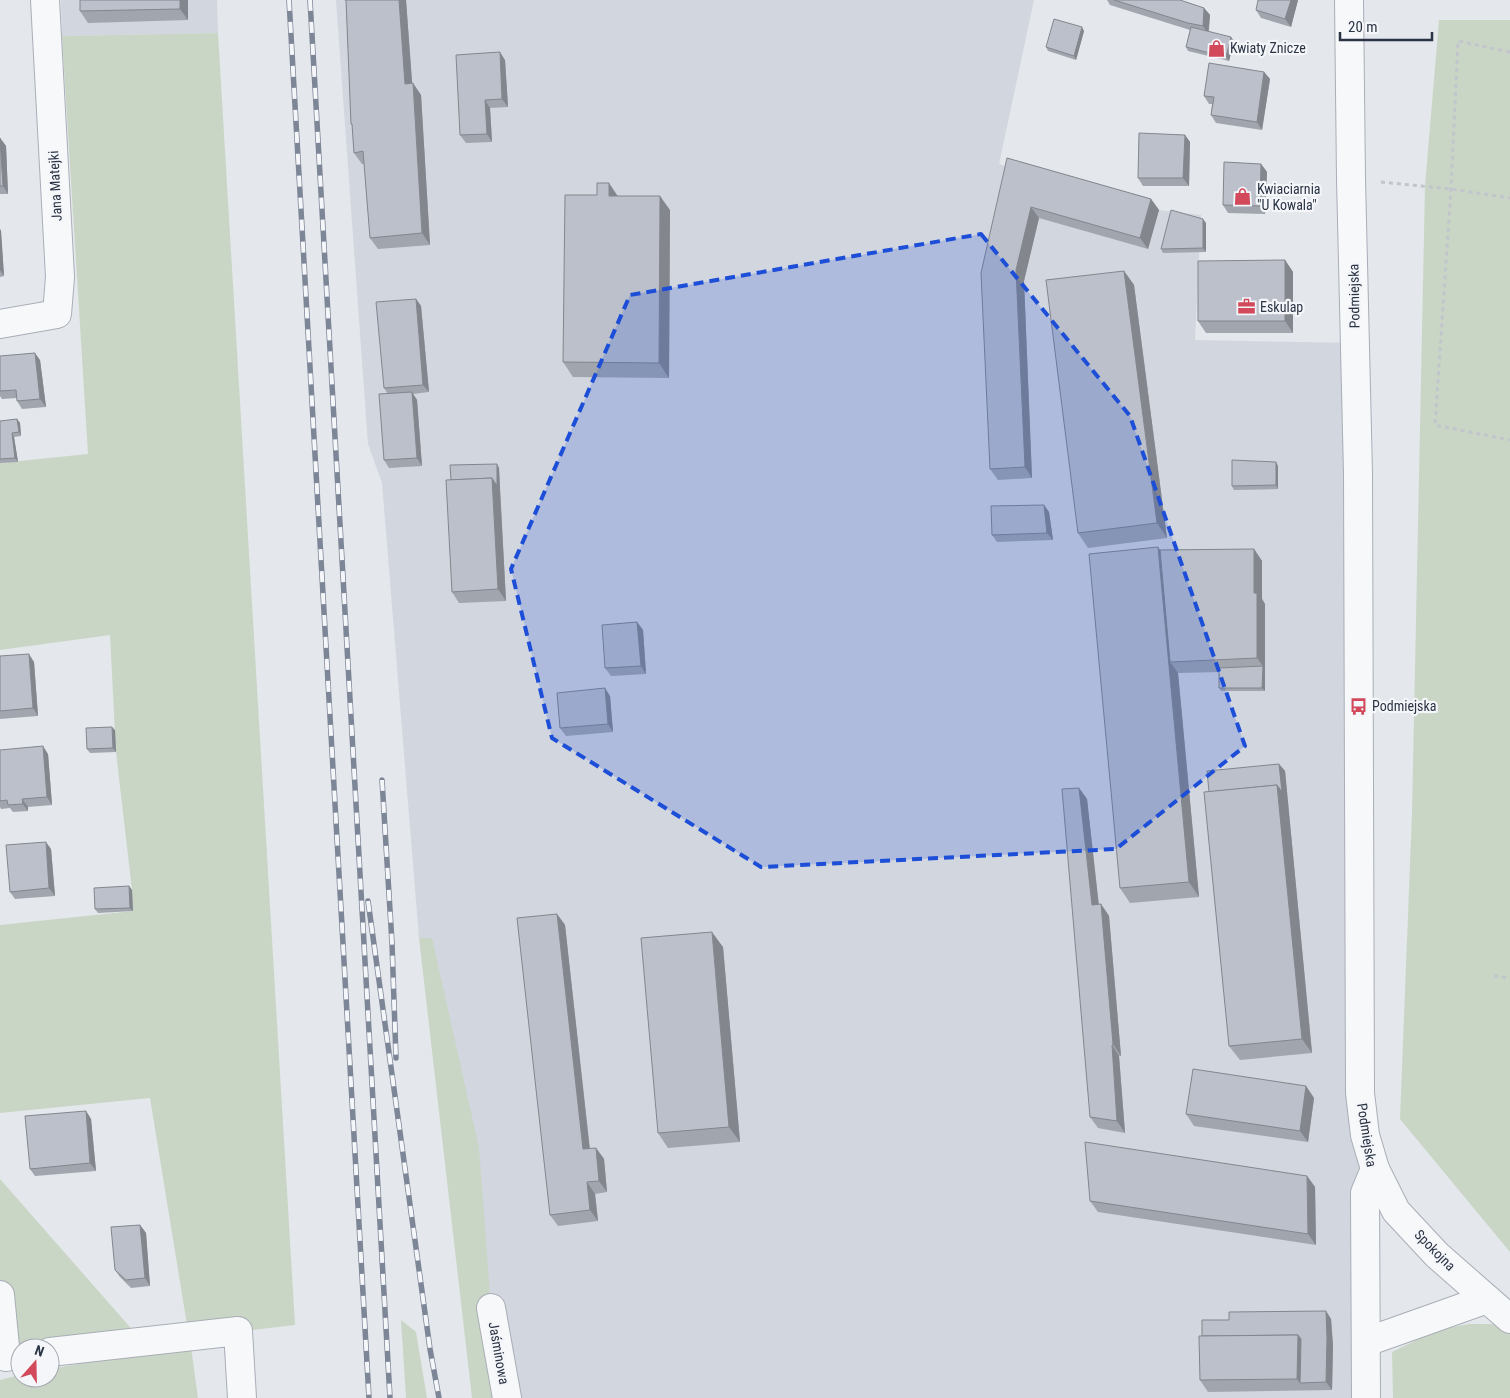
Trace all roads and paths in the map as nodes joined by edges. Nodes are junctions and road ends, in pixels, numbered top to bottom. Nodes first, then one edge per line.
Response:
1 (45, 0) edge
2 (1349, 0) edge
3 (1510, 52) edge
4 (1351, 179) junction
5 (1451, 189) junction
6 (1510, 198) edge
7 (0, 324) edge
8 (1510, 440) edge
9 (1494, 976) dead end
10 (1510, 978) edge
11 (1375, 1169) junction
12 (0, 1296) edge
13 (1487, 1299) junction
14 (491, 1308) dead end
15 (1510, 1319) edge
16 (1366, 1342) junction
17 (60, 1351) edge
18 (9, 1357) edge
19 (242, 1398) edge
20 (507, 1398) edge
21 (1366, 1398) edge

1 - 7 street, Jana Matejki
2 - 4 street, Podmiejska
3 - 5 path
4 - 5 path
4 - 11 street, Podmiejska
5 - 6 path
5 - 8 path
9 - 10 path
11 - 13 street, Spokojna
11 - 16 street, Podmiejska
12 - 18 street
13 - 15 street, Spokojna
13 - 16 street
14 - 20 street, Jaśminowa
16 - 21 street, Podmiejska
17 - 19 street

